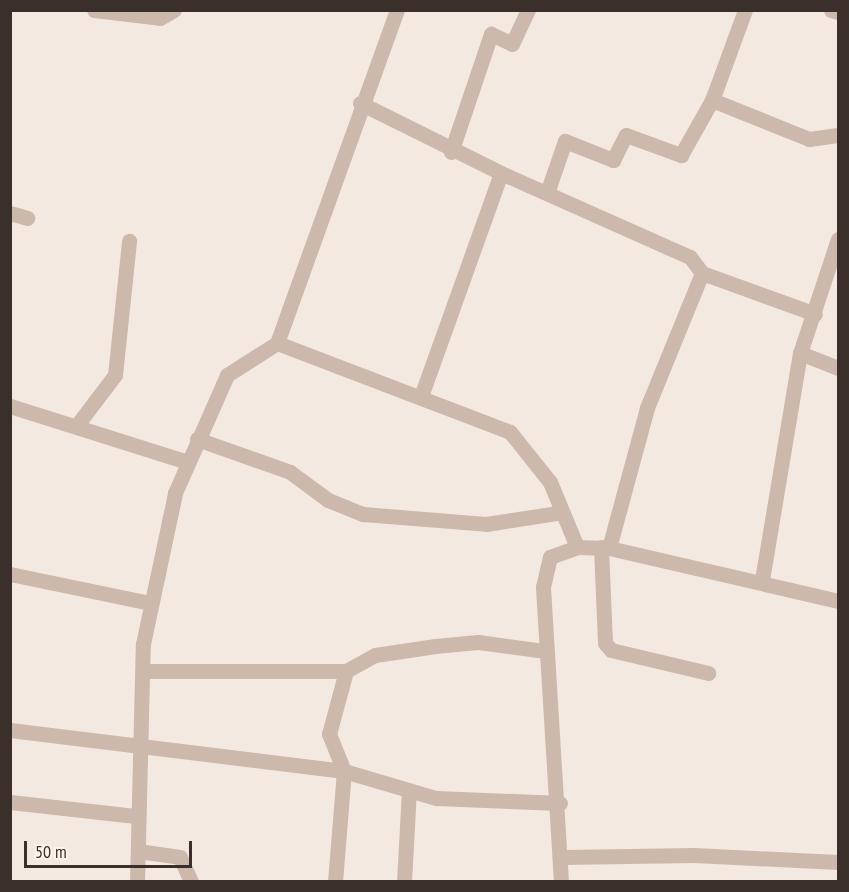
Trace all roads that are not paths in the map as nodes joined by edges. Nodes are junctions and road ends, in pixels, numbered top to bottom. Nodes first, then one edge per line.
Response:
1 (94, 10) edge
2 (174, 10) edge
3 (528, 10) edge
4 (745, 10) edge
5 (831, 10) edge
6 (392, 11) edge
7 (838, 12) edge
8 (712, 100) junction
9 (360, 103) junction
10 (838, 135) edge
11 (451, 152) junction
12 (501, 173) junction
13 (548, 190) junction
14 (10, 213) edge
15 (27, 218) dead end
16 (838, 239) edge
17 (129, 241) dead end
18 (702, 273) junction
19 (815, 314) junction
20 (277, 343) junction
21 (800, 353) junction
22 (838, 368) edge
23 (421, 397) junction
24 (10, 406) edge
25 (77, 425) junction
26 (197, 439) junction
27 (188, 462) junction
28 (558, 513) junction
29 (577, 547) junction
30 (605, 547) junction
31 (10, 574) edge
32 (762, 580) junction
33 (838, 601) edge
34 (150, 603) junction
35 (545, 651) junction
36 (146, 671) junction
37 (346, 671) junction
38 (708, 673) dead end
39 (10, 730) edge
40 (139, 744) junction
41 (344, 771) junction
42 (409, 790) junction
43 (10, 802) edge
44 (560, 803) junction
45 (135, 816) junction
46 (138, 851) junction
47 (563, 856) junction
48 (838, 862) edge
49 (137, 882) edge
50 (191, 882) edge
51 (335, 882) edge
52 (404, 882) edge
53 (561, 882) edge

1 - 2 street
3 - 11 street
4 - 8 street
5 - 7 street
6 - 9 street
8 - 10 street
8 - 13 street
9 - 11 street
9 - 20 street
11 - 12 street
12 - 13 street
12 - 23 street
13 - 18 street
14 - 15 street
16 - 19 street
17 - 25 street
18 - 19 street
18 - 30 street
19 - 21 street
20 - 23 street
20 - 26 street
21 - 22 street
21 - 32 street
23 - 28 street
24 - 25 street
25 - 27 street
26 - 27 street
26 - 28 street
27 - 34 street
28 - 29 street
29 - 30 street
29 - 35 street
30 - 32 street
30 - 38 street
31 - 34 street
32 - 33 street
34 - 36 street
35 - 37 street
35 - 44 street
36 - 37 street
36 - 40 street
37 - 41 street
39 - 40 street
40 - 41 street
40 - 45 street
41 - 42 street
41 - 51 street
42 - 44 street
42 - 52 street
43 - 45 street
44 - 47 street
45 - 46 street
46 - 49 street
46 - 50 street
47 - 48 street
47 - 53 street

